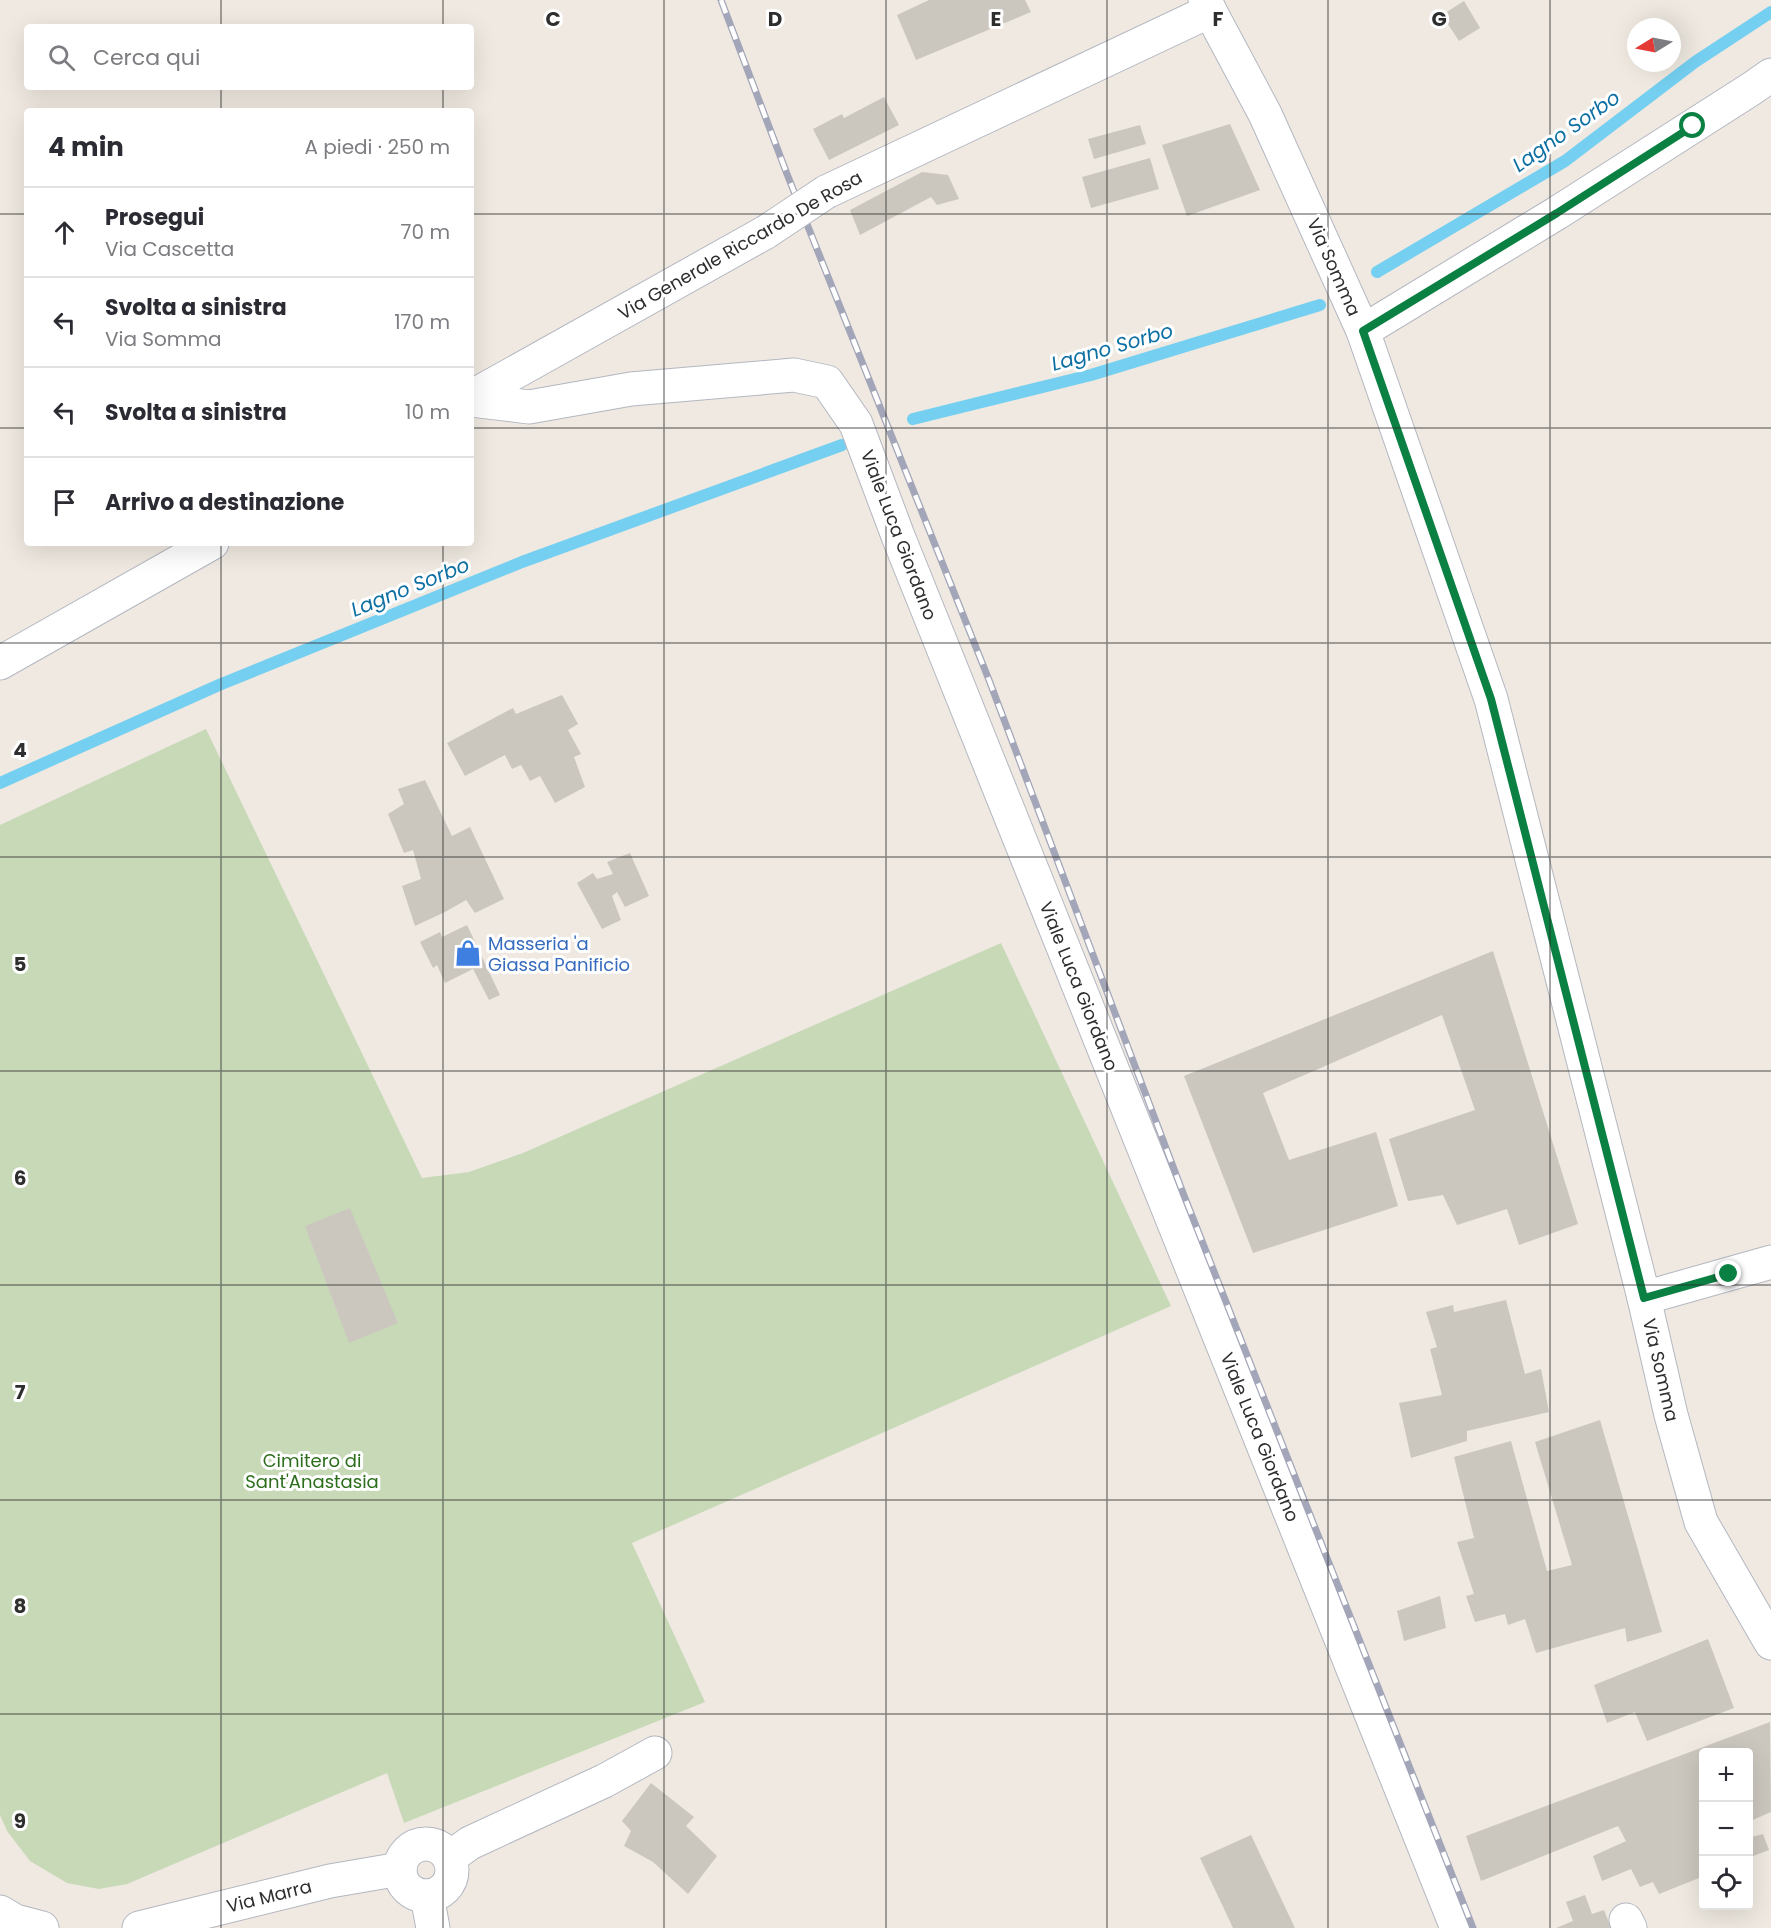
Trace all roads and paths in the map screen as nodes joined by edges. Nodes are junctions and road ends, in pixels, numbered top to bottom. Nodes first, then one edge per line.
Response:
1 (1208, 5) edge
2 (1771, 75) edge
3 (1363, 331) junction
4 (474, 396) edge
5 (474, 398) edge
6 (207, 546) edge
7 (0, 663) edge
8 (1771, 1262) edge
9 (1644, 1298) junction
10 (1770, 1640) edge
11 (655, 1753) dead end
12 (449, 1858) junction
13 (400, 1869) junction
14 (427, 1896) junction
15 (0, 1912) edge
16 (42, 1928) edge
17 (140, 1928) edge
18 (433, 1928) edge
19 (1457, 1928) edge

1 - 3 street, Via Somma
1 - 4 street, Via Generale Riccardo De Rosa, bridge
2 - 3 street
3 - 9 street, Via Somma
5 - 19 street, Viale Luca Giordano
6 - 7 street
8 - 9 street
9 - 10 street, Via Somma
11 - 12 street
12 - 13 street
12 - 14 street
13 - 14 street
13 - 17 street, Via Marra
14 - 18 street
15 - 16 street

